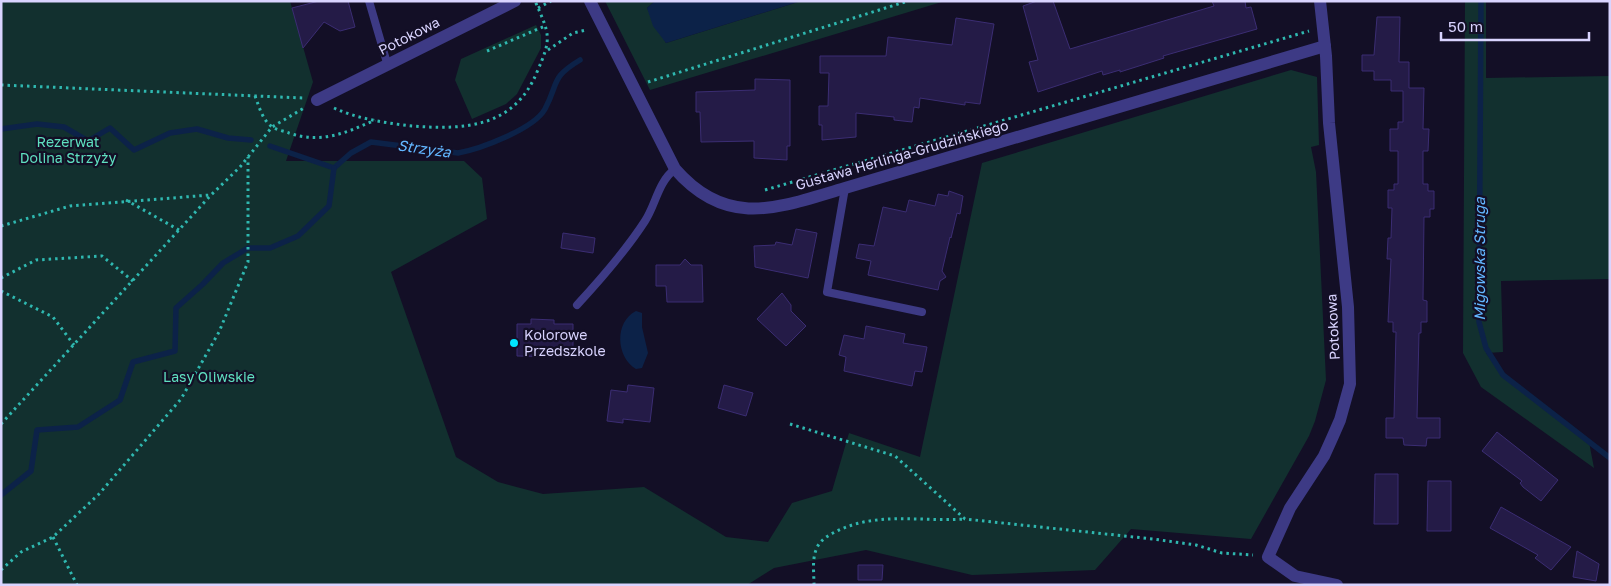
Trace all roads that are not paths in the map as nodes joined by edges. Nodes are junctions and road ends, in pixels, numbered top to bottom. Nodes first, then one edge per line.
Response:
1 (369, 1) edge
2 (515, 1) edge
3 (590, 1) edge
4 (1320, 1) edge
5 (1325, 46) junction
6 (387, 63) junction
7 (317, 100) road end
8 (675, 169) junction
9 (845, 188) junction
10 (577, 305) dead end
11 (922, 312) dead end
12 (1337, 585) edge

1 - 6 lane
2 - 6 street, Potokowa
3 - 8 street, Gustawa Herlinga-Grudzińskiego
4 - 5 street, Potokowa
5 - 9 street, Gustawa Herlinga-Grudzińskiego
5 - 12 street, Potokowa
6 - 7 street, Potokowa
8 - 9 street, Gustawa Herlinga-Grudzińskiego
8 - 10 lane
9 - 11 lane

